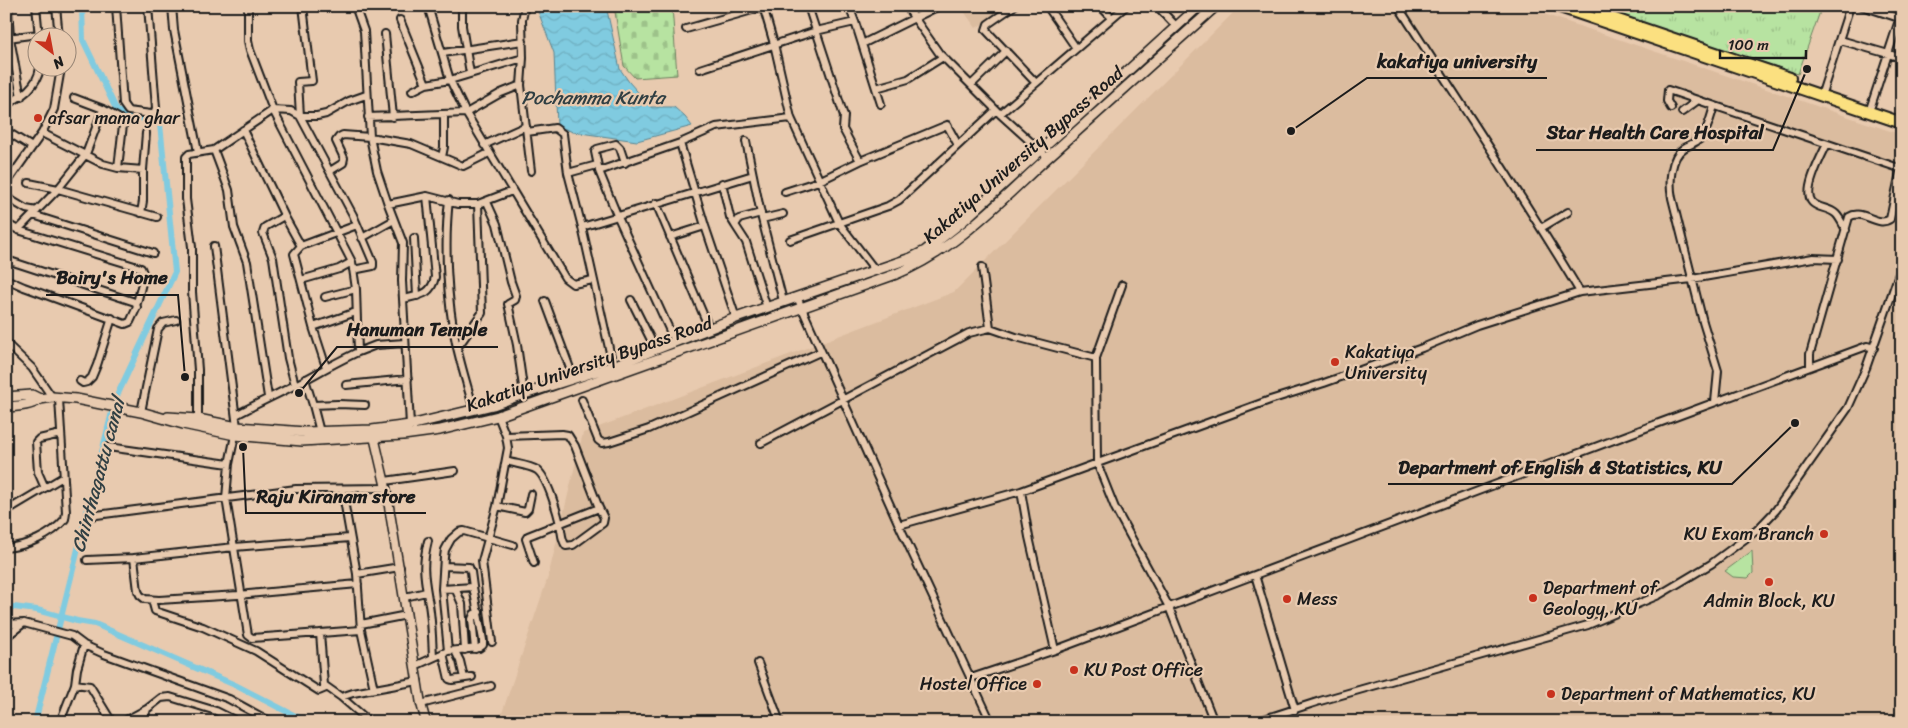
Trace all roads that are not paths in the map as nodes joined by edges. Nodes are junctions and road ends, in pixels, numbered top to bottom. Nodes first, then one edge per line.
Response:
1 (8, 6) edge
2 (36, 6) edge
3 (56, 6) edge
4 (116, 6) edge
5 (148, 6) edge
6 (172, 6) edge
7 (248, 6) edge
8 (303, 6) edge
9 (355, 6) edge
10 (428, 6) edge
11 (462, 6) edge
12 (525, 6) edge
13 (808, 6) edge
14 (849, 6) edge
15 (906, 6) edge
16 (939, 6) edge
17 (1014, 6) edge
18 (1047, 6) edge
19 (1100, 6) edge
20 (1126, 6) edge
21 (1157, 6) edge
22 (1199, 6) edge
23 (1216, 6) edge
24 (1398, 6) edge
25 (1557, 6) edge
26 (1578, 6) edge
27 (1850, 6) edge
28 (1862, 6) edge
29 (763, 7) edge
30 (1902, 12) edge
31 (914, 18) junction
32 (1112, 18) junction
33 (1901, 19) edge
34 (400, 20) dead end
35 (855, 22) junction
36 (1176, 26) junction
37 (38, 28) edge
38 (58, 28) edge
39 (686, 29) dead end
40 (816, 31) junction
41 (386, 34) dead end
42 (28, 37) edge
43 (8, 38) edge
44 (1840, 40) junction
45 (523, 42) junction
46 (774, 44) junction
47 (862, 44) junction
48 (1076, 48) junction
49 (466, 51) junction
50 (1006, 51) junction
51 (443, 53) junction
52 (1888, 54) junction
53 (942, 57) junction
54 (523, 58) junction
55 (1902, 58) edge
56 (700, 69) dead end
57 (470, 73) junction
58 (37, 78) edge
59 (59, 78) edge
60 (450, 80) junction
61 (1036, 83) junction
62 (426, 84) junction
63 (521, 85) junction
64 (971, 85) junction
65 (876, 88) junction
66 (1823, 90) junction
67 (412, 91) dead end
68 (366, 95) junction
69 (21, 96) junction
70 (74, 98) dead end
71 (1698, 100) junction
72 (881, 104) dead end
73 (6, 105) edge
74 (1714, 106) junction
75 (1871, 106) junction
76 (1671, 108) dead end
77 (103, 109) junction
78 (273, 110) junction
79 (998, 112) junction
80 (1682, 112) dead end
81 (466, 113) junction
82 (444, 115) junction
83 (300, 116) junction
84 (368, 117) junction
85 (393, 117) junction
86 (1902, 117) edge
87 (791, 118) junction
88 (1902, 123) edge
89 (526, 129) junction
90 (243, 130) junction
91 (8, 132) dead end
92 (42, 132) junction
93 (146, 132) dead end
94 (370, 137) junction
95 (746, 141) dead end
96 (680, 143) junction
97 (1828, 144) junction
98 (484, 145) junction
99 (958, 145) junction
100 (32, 147) junction
101 (214, 150) junction
102 (1040, 150) junction
103 (198, 152) junction
104 (489, 153) junction
105 (86, 154) junction
106 (442, 157) junction
107 (1047, 158) junction
108 (860, 161) junction
109 (625, 163) junction
110 (118, 168) junction
111 (598, 168) junction
112 (1901, 169) edge
113 (143, 170) junction
114 (330, 171) junction
115 (531, 171) dead end
116 (568, 173) junction
117 (753, 175) junction
118 (7, 180) edge
119 (818, 181) junction
120 (29, 183) dead end
121 (722, 184) junction
122 (58, 189) junction
123 (512, 191) junction
124 (695, 191) junction
125 (784, 192) dead end
126 (427, 196) junction
127 (6, 197) edge
128 (449, 200) junction
129 (487, 202) junction
130 (656, 203) junction
131 (388, 204) junction
132 (478, 204) junction
133 (1568, 212) dead end
134 (35, 213) junction
135 (141, 213) junction
136 (783, 214) dead end
137 (617, 215) junction
138 (284, 216) junction
139 (762, 216) junction
140 (157, 218) dead end
141 (394, 220) junction
142 (6, 223) edge
143 (838, 223) junction
144 (357, 225) junction
145 (705, 226) junction
146 (735, 226) junction
147 (582, 227) junction
148 (1541, 228) junction
149 (18, 230) junction
150 (1846, 230) junction
151 (337, 234) junction
152 (670, 237) junction
153 (362, 238) junction
154 (414, 238) dead end
155 (790, 240) dead end
156 (214, 246) dead end
157 (301, 246) junction
158 (153, 253) dead end
159 (1838, 259) junction
160 (352, 262) junction
161 (6, 265) edge
162 (1902, 265) edge
163 (982, 267) dead end
164 (353, 270) junction
165 (875, 270) junction
166 (6, 279) edge
167 (1692, 279) junction
168 (301, 280) junction
169 (593, 280) junction
170 (1122, 285) dead end
171 (356, 288) junction
172 (1580, 292) junction
173 (417, 296) junction
174 (797, 296) junction
175 (324, 298) dead end
176 (403, 299) junction
177 (631, 300) dead end
178 (545, 301) dead end
179 (783, 301) junction
180 (137, 303) junction
181 (801, 307) junction
182 (767, 308) junction
183 (356, 312) junction
184 (112, 318) junction
185 (736, 318) junction
186 (176, 320) dead end
187 (313, 327) junction
188 (709, 328) junction
189 (990, 328) junction
190 (675, 342) junction
191 (6, 343) edge
192 (405, 344) junction
193 (457, 348) junction
194 (1874, 348) junction
195 (656, 350) junction
196 (358, 352) junction
197 (820, 352) junction
198 (1096, 358) junction
199 (613, 366) junction
200 (326, 367) junction
201 (1810, 367) junction
202 (305, 379) junction
203 (408, 379) junction
204 (574, 379) junction
205 (80, 381) dead end
206 (295, 385) junction
207 (346, 385) dead end
208 (524, 394) junction
209 (6, 397) edge
210 (268, 397) junction
211 (56, 398) junction
212 (40, 399) junction
213 (582, 400) dead end
214 (842, 401) junction
215 (1716, 402) junction
216 (313, 405) junction
217 (365, 405) dead end
218 (6, 407) edge
219 (474, 410) junction
220 (141, 412) junction
221 (236, 415) junction
222 (498, 416) junction
223 (160, 417) junction
224 (198, 419) junction
225 (410, 425) junction
226 (236, 431) junction
227 (320, 432) junction
228 (61, 434) junction
229 (373, 434) junction
230 (506, 436) junction
231 (761, 443) dead end
232 (108, 447) dead end
233 (506, 462) junction
234 (1097, 463) junction
235 (229, 464) junction
236 (455, 471) dead end
237 (63, 477) junction
238 (386, 485) junction
239 (45, 488) junction
240 (342, 488) junction
241 (1021, 490) junction
242 (531, 494) dead end
243 (226, 498) junction
244 (497, 506) junction
245 (599, 508) junction
246 (6, 511) edge
247 (90, 516) dead end
248 (560, 524) junction
249 (899, 525) junction
250 (350, 538) junction
251 (488, 538) junction
252 (428, 541) dead end
253 (512, 545) dead end
254 (6, 548) edge
255 (234, 548) junction
256 (134, 558) junction
257 (87, 560) dead end
258 (534, 563) dead end
259 (444, 566) junction
260 (400, 567) junction
261 (357, 574) junction
262 (1255, 575) junction
263 (358, 584) junction
264 (473, 587) junction
265 (454, 588) junction
266 (442, 589) junction
267 (426, 592) junction
268 (242, 595) junction
269 (405, 597) junction
270 (152, 600) junction
271 (1169, 607) junction
272 (478, 612) junction
273 (408, 615) junction
274 (6, 624) edge
275 (24, 624) junction
276 (480, 626) junction
277 (361, 627) junction
278 (472, 627) junction
279 (320, 633) junction
280 (6, 637) edge
281 (492, 642) dead end
282 (84, 645) junction
283 (475, 649) junction
284 (465, 650) junction
285 (1055, 650) junction
286 (455, 651) junction
287 (445, 652) junction
288 (433, 657) junction
289 (758, 664) dead end
290 (415, 666) junction
291 (472, 677) dead end
292 (464, 678) junction
293 (971, 678) junction
294 (418, 681) junction
295 (75, 684) junction
296 (491, 686) dead end
297 (326, 688) junction
298 (374, 689) junction
299 (341, 697) junction
300 (421, 704) junction
301 (147, 709) junction
302 (1295, 710) junction
303 (60, 722) edge
304 (112, 722) edge
305 (123, 722) edge
306 (144, 722) edge
307 (238, 722) edge
308 (271, 722) edge
309 (370, 722) edge
310 (426, 722) edge
311 (780, 722) edge
312 (991, 722) edge
313 (1214, 722) edge
314 (1255, 722) edge

1 - 43 street
2 - 37 street
3 - 38 street
4 - 5 street
6 - 103 street
7 - 78 street
8 - 83 street
9 - 68 street
10 - 51 street
11 - 49 street
12 - 45 street
13 - 40 street
14 - 35 street
15 - 31 street
16 - 31 street
17 - 50 street
18 - 48 street
19 - 32 street
20 - 32 street
21 - 36 street
22 - 36 main road, Kakatiya University Bypass Road
23 - 107 main road, Kakatiya University Bypass Road
24 - 148 street
25 - 88 highway
26 - 66 highway
27 - 44 street
28 - 33 street
29 - 39 street
29 - 46 street
30 - 33 street
31 - 47 street
31 - 53 street
32 - 48 street
33 - 52 street
34 - 62 street
35 - 40 street
35 - 47 street
36 - 102 main road, Kakatiya University Bypass Road
40 - 46 street
40 - 108 street
41 - 85 street
42 - 43 street
43 - 69 street
44 - 52 street
44 - 66 street
45 - 49 street
45 - 54 street
46 - 56 street
46 - 87 street
47 - 65 street
48 - 61 street
49 - 51 street
49 - 57 street
50 - 61 street
50 - 64 street
51 - 60 street
52 - 55 street
52 - 75 street
53 - 64 street
53 - 65 street
54 - 57 street
54 - 63 street
57 - 60 street
58 - 69 street
59 - 92 street
60 - 62 street
60 - 81 street
61 - 79 street
62 - 67 street
63 - 81 street
63 - 89 street
64 - 79 street
65 - 72 street
66 - 75 highway
68 - 83 street
68 - 84 street
69 - 73 street
70 - 77 street
71 - 74 street
71 - 76 street
71 - 80 street
74 - 97 street
74 - 167 street
75 - 86 highway
77 - 105 street
77 - 110 street
78 - 83 street
78 - 90 street
78 - 151 street
79 - 99 street
79 - 102 street
81 - 82 street
81 - 98 street
82 - 85 street
82 - 106 street
83 - 114 street
84 - 85 street
84 - 94 street
87 - 96 street
87 - 119 street
89 - 98 street
89 - 115 street
89 - 116 street
90 - 101 street
90 - 138 street
91 - 100 street
92 - 100 street
92 - 105 street
93 - 113 street
94 - 106 street
94 - 114 street
94 - 131 street
95 - 117 street
96 - 109 street
96 - 124 street
97 - 112 street
97 - 150 street
98 - 104 street
99 - 108 street
99 - 143 street
100 - 118 street
101 - 103 street
101 - 210 street
102 - 107 street
102 - 165 main road, Kakatiya University Bypass Road
103 - 224 street
104 - 106 street
104 - 123 street
105 - 110 street
105 - 122 street
107 - 181 main road, Kakatiya University Bypass Road
108 - 119 street
109 - 111 street
109 - 111 street
110 - 113 street
111 - 116 street
111 - 137 street
112 - 150 street
113 - 135 street
114 - 144 street
116 - 147 street
117 - 121 street
117 - 139 street
119 - 125 street
119 - 143 street
120 - 122 street
121 - 124 street
121 - 146 street
122 - 134 street
122 - 135 street
123 - 129 street
123 - 169 street
124 - 130 street
124 - 145 street
126 - 128 street
126 - 131 street
126 - 173 street
127 - 134 street
128 - 132 street
128 - 193 street
129 - 132 street
129 - 208 street
130 - 137 street
130 - 152 street
131 - 141 street
132 - 193 street
133 - 148 street
134 - 149 street
134 - 158 street
135 - 140 street
136 - 139 street
137 - 147 street
137 - 190 street
138 - 157 street
138 - 206 street
139 - 146 street
139 - 179 street
141 - 153 street
141 - 176 street
142 - 149 street
143 - 155 street
143 - 165 street
144 - 151 street
144 - 153 street
145 - 152 street
145 - 185 street
146 - 182 street
147 - 169 street
148 - 172 street
149 - 180 street
150 - 159 street
151 - 157 street
151 - 160 street
152 - 188 street
153 - 164 street
154 - 173 street
156 - 221 street
157 - 168 street
159 - 167 street
159 - 201 street
160 - 164 street
160 - 168 street
161 - 180 street
162 - 194 street
163 - 189 street
164 - 171 street
165 - 174 main road, Kakatiya University Bypass Road
166 - 184 street
167 - 172 street
167 - 215 street
168 - 187 street
169 - 199 street
170 - 198 street
171 - 175 street
171 - 183 street
172 - 234 street
173 - 176 street
174 - 179 main road, Kakatiya University Bypass Road
174 - 181 street
176 - 192 street
177 - 195 street
178 - 204 street
179 - 182 main road, Kakatiya University Bypass Road
180 - 184 street
181 - 197 street
181 - 222 main road, Kakatiya University Bypass Road
182 - 185 main road, Kakatiya University Bypass Road
183 - 187 street
183 - 196 street
184 - 205 street
185 - 188 main road, Kakatiya University Bypass Road
186 - 220 street
187 - 200 street
188 - 190 main road, Kakatiya University Bypass Road
189 - 198 street
189 - 214 street
190 - 195 main road, Kakatiya University Bypass Road
191 - 211 street
192 - 196 street
192 - 203 street
193 - 219 street
194 - 201 street
194 - 302 street
195 - 199 main road, Kakatiya University Bypass Road
196 - 200 street
197 - 213 street
197 - 214 street
198 - 234 street
199 - 204 main road, Kakatiya University Bypass Road
200 - 202 street
201 - 215 street
202 - 206 street
202 - 216 street
203 - 207 street
203 - 225 street
204 - 208 main road, Kakatiya University Bypass Road
206 - 210 street
208 - 219 main road, Kakatiya University Bypass Road
209 - 212 main road
210 - 221 street
211 - 212 main road
211 - 220 main road
211 - 228 street
212 - 218 main road
214 - 231 street
214 - 249 street
215 - 262 street
216 - 217 street
216 - 227 street
219 - 225 main road, Kakatiya University Bypass Road
220 - 223 main road
221 - 226 street
222 - 229 main road, Kakatiya University Bypass Road
222 - 230 street
223 - 224 main road, Kakatiya University Bypass Road
223 - 226 main road, Kakatiya University Bypass Road
224 - 226 main road, Kakatiya University Bypass Road
225 - 229 main road, Kakatiya University Bypass Road
226 - 227 main road, Kakatiya University Bypass Road
226 - 229 main road, Kakatiya University Bypass Road
226 - 235 street
227 - 229 main road, Kakatiya University Bypass Road
228 - 237 street
228 - 239 street
229 - 238 street
230 - 233 street
230 - 245 street
232 - 235 street
233 - 244 street
233 - 248 street
234 - 241 street
234 - 271 street
235 - 243 street
236 - 238 street
237 - 239 street
237 - 254 street
238 - 240 street
238 - 260 street
239 - 246 street
240 - 243 street
240 - 250 street
241 - 249 street
241 - 285 street
242 - 244 street
243 - 247 street
243 - 255 street
244 - 251 street
245 - 248 street
245 - 248 street
248 - 258 street
249 - 293 street
250 - 255 street
250 - 261 street
251 - 253 street
251 - 259 street
251 - 281 street
252 - 267 street
255 - 256 street
255 - 268 street
256 - 257 street
256 - 270 street
259 - 264 street
259 - 266 street
260 - 261 street
260 - 269 street
261 - 263 street
262 - 271 street
262 - 302 street
263 - 268 street
263 - 277 street
264 - 265 street
264 - 272 street
265 - 266 street
265 - 284 street
266 - 287 street
267 - 269 street
267 - 288 street
268 - 270 street
268 - 279 street
269 - 273 street
270 - 297 street
271 - 285 street
271 - 313 street
272 - 276 street
272 - 278 street
273 - 277 street
273 - 290 street
274 - 275 street
275 - 280 street
275 - 282 street
276 - 278 street
276 - 283 street
277 - 279 street
277 - 298 street
278 - 283 street
279 - 297 street
282 - 295 street
282 - 308 street
283 - 284 street
284 - 286 street
285 - 293 street
286 - 287 street
286 - 292 street
287 - 288 street
287 - 292 street
288 - 290 street
289 - 311 street
290 - 294 street
291 - 292 street
293 - 312 street
294 - 298 street
294 - 300 street
295 - 303 street
295 - 304 street
296 - 300 street
297 - 299 street
298 - 299 street
299 - 309 street
300 - 310 street
301 - 305 street
301 - 306 street
301 - 307 street
302 - 314 street

